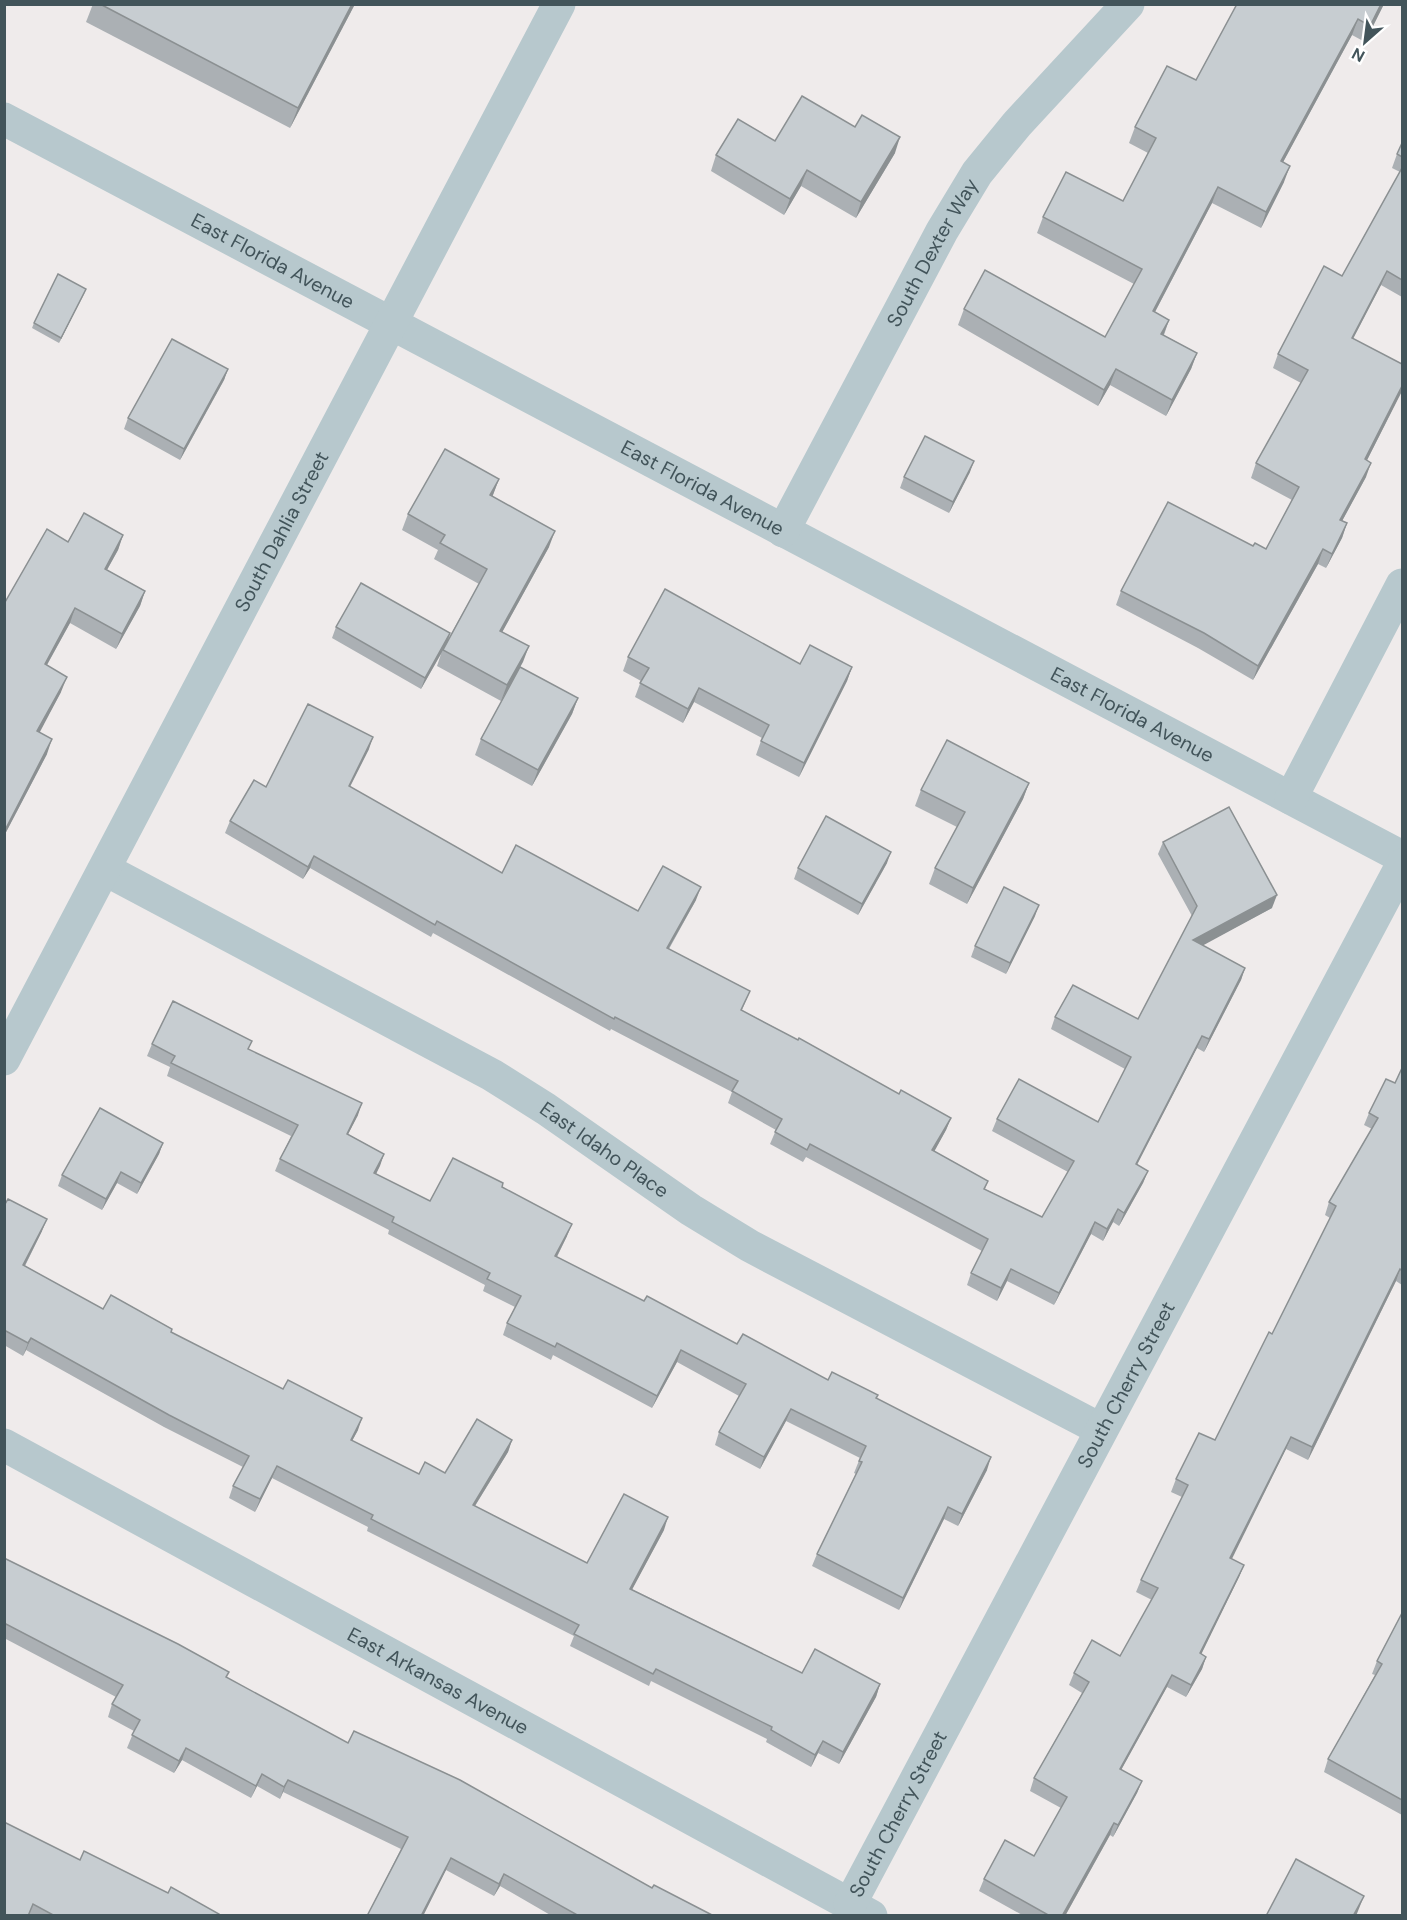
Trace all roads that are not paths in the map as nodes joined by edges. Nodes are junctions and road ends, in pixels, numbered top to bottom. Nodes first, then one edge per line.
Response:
1 (559, 4) edge
2 (1128, 4) edge
3 (4, 119) edge
4 (392, 326) junction
5 (783, 531) junction
6 (1402, 585) edge
7 (1291, 798) junction
8 (1402, 857) edge
9 (1402, 865) edge
10 (106, 870) junction
11 (4, 1059) edge
12 (1100, 1429) junction
13 (4, 1445) edge
14 (860, 1910) edge

1 - 4 street, South Dahlia Street
2 - 5 street, South Dexter Way
3 - 4 street, East Florida Avenue
4 - 5 street, East Florida Avenue
4 - 10 street, South Dahlia Street
5 - 7 street, East Florida Avenue
6 - 7 street
7 - 8 street, East Florida Avenue
9 - 12 street, South Cherry Street
10 - 11 street, South Dahlia Street
10 - 12 street, East Idaho Place
12 - 14 street, South Cherry Street
13 - 14 street, East Arkansas Avenue

